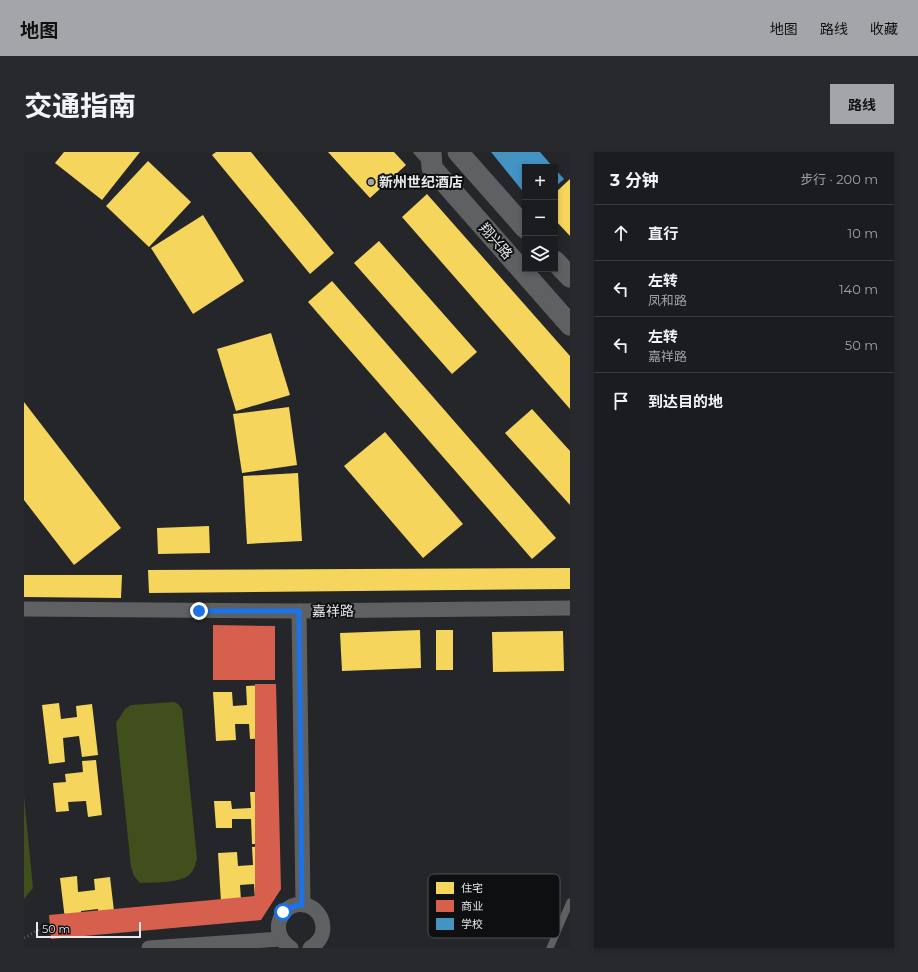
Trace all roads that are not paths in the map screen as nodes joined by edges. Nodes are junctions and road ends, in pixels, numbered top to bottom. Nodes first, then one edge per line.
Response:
1 (417, 152) edge
2 (458, 152) edge
3 (432, 160) edge
4 (522, 225) edge
5 (558, 264) edge
6 (570, 277) edge
7 (570, 325) edge
8 (570, 608) edge
9 (24, 609) edge
10 (299, 611) junction
11 (570, 902) edge
12 (302, 905) junction
13 (560, 925) edge
14 (554, 938) edge
15 (285, 945) edge
16 (149, 948) edge
17 (310, 948) edge
18 (550, 948) edge

1 - 3 lane
2 - 4 main road
3 - 7 main road, 翔兴路
5 - 6 main road
8 - 10 street, 嘉祥路
9 - 10 street, 嘉祥路
10 - 12 street
11 - 13 lane
12 - 15 street
12 - 17 street
14 - 18 lane
15 - 16 street

